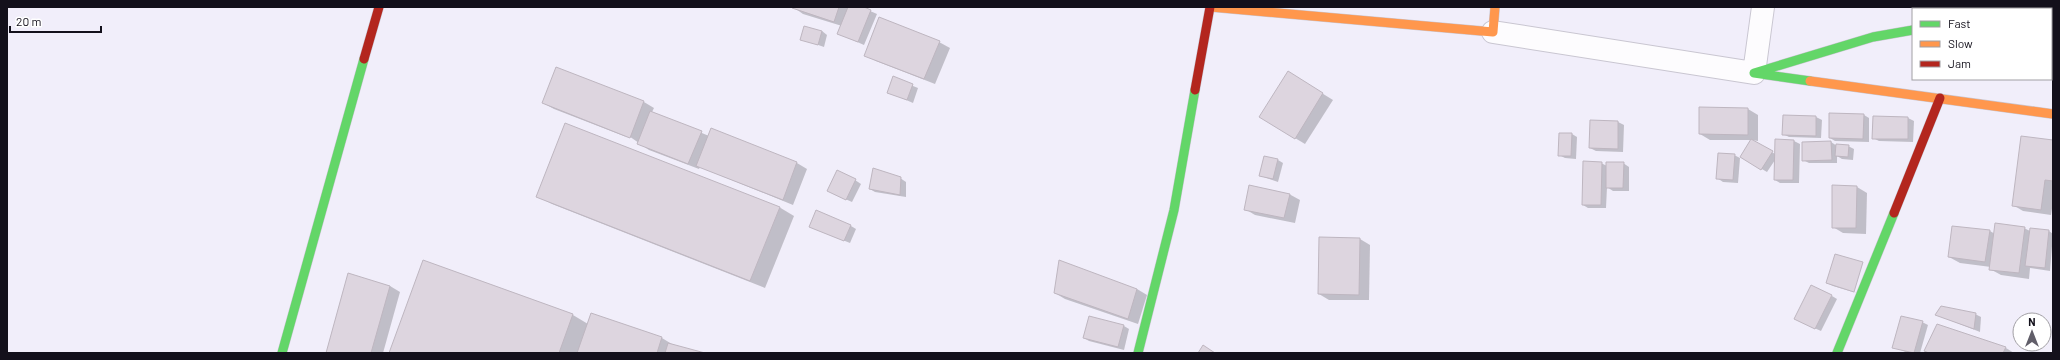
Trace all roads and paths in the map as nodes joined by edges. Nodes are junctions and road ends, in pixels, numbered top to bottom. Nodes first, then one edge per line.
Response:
1 (379, 7) edge
2 (1211, 7) edge
3 (1495, 7) edge
4 (1762, 7) edge
5 (1912, 30) edge
6 (1493, 32) junction
7 (1754, 73) junction
8 (1940, 98) junction
9 (2053, 114) edge
10 (282, 353) edge
11 (1138, 353) edge
12 (1837, 353) edge

1 - 10 street
2 - 6 street
2 - 11 street
3 - 6 street
4 - 7 street
5 - 7 street
6 - 7 street
7 - 8 street
8 - 9 street
8 - 12 street

